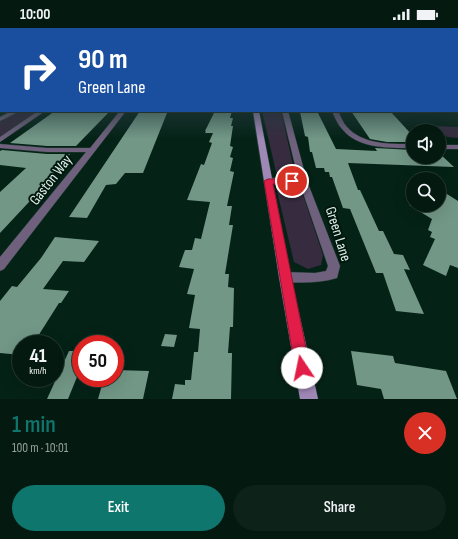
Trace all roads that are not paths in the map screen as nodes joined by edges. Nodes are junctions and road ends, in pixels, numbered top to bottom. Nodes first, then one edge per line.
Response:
1 (15, 112) edge
2 (41, 112) edge
3 (122, 112) edge
4 (256, 112) edge
5 (285, 112) edge
6 (336, 112) edge
7 (0, 119) edge
8 (0, 140) edge
9 (0, 146) edge
10 (406, 146) edge
11 (446, 147) edge
12 (458, 148) edge
13 (92, 150) junction
14 (268, 181) junction
15 (303, 181) junction
16 (0, 266) edge
17 (285, 277) junction
18 (308, 399) edge

1 - 7 street
2 - 8 street
3 - 13 street, Gaston Way
4 - 14 main road
5 - 15 street, Green Lane
6 - 10 street
9 - 13 street
11 - 12 street
13 - 16 street, Gaston Way
14 - 15 street
14 - 17 main road
15 - 17 street, Green Lane
17 - 18 main road

